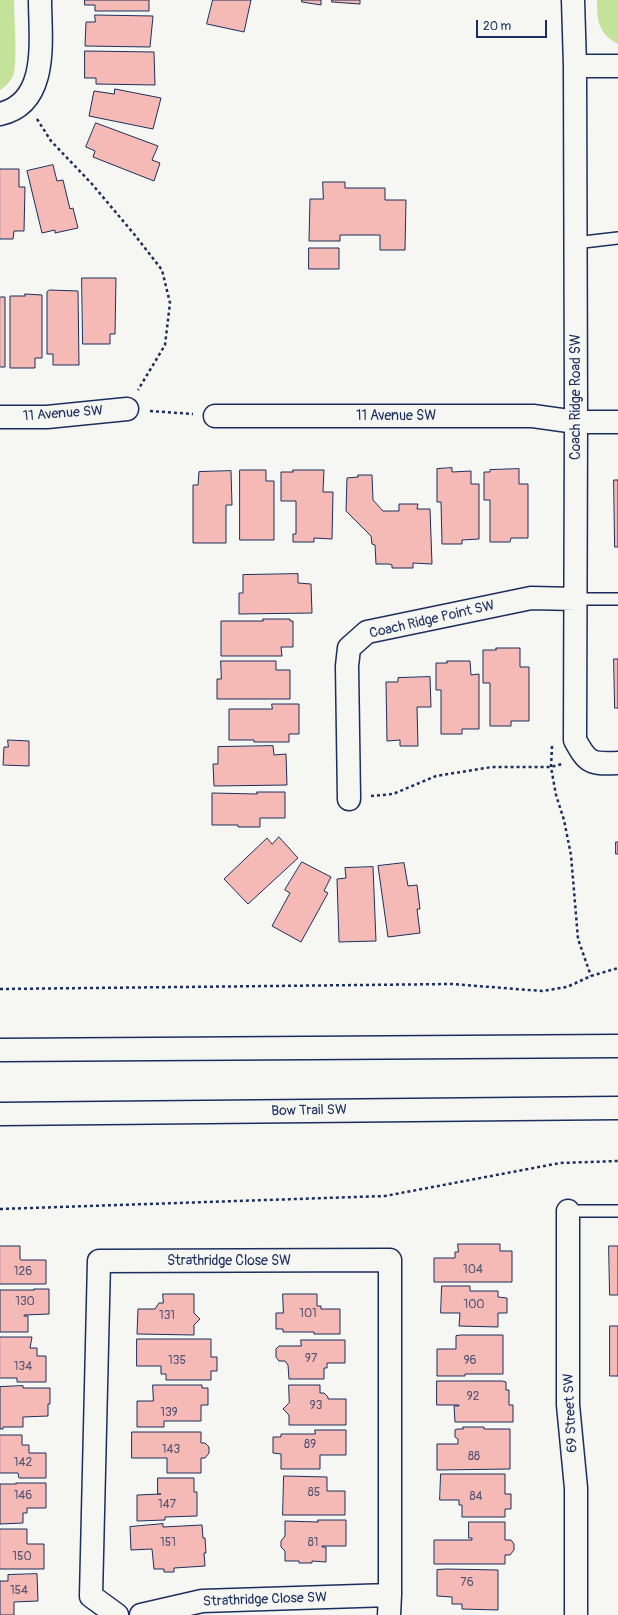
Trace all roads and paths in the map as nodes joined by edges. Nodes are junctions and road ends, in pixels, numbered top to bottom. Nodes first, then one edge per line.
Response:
1 (40, 0) edge
2 (573, 0) edge
3 (575, 66) junction
4 (618, 66) edge
5 (25, 101) junction
6 (0, 114) edge
7 (618, 238) edge
8 (575, 243) junction
9 (127, 409) junction
10 (215, 416) joint
11 (0, 417) edge
12 (576, 422) junction
13 (618, 422) edge
14 (618, 598) edge
15 (575, 599) junction
16 (618, 763) edge
17 (550, 767) dead end
18 (349, 799) joint
19 (618, 968) edge
20 (0, 989) edge
21 (618, 1046) edge
22 (0, 1050) edge
23 (618, 1108) edge
24 (0, 1114) edge
25 (618, 1161) edge
26 (0, 1209) edge
27 (568, 1211) joint
28 (618, 1211) edge
29 (390, 1605) edge
30 (117, 1615) edge
31 (141, 1615) edge
32 (576, 1615) edge

1 - 5 street
2 - 3 street, Coach Ridge Road SW
3 - 4 street
3 - 8 street, Coach Ridge Road SW
5 - 6 street
5 - 9 path
7 - 8 lane
8 - 12 street, Coach Ridge Road SW
9 - 10 path
9 - 11 street, 11 Avenue SW
10 - 12 street, 11 Avenue SW
12 - 13 street, 11 Avenue SW
12 - 15 street, Coach Ridge Road SW
14 - 15 lane
15 - 16 street, Coach Ridge Road SW
15 - 18 street, Coach Ridge Point SW
17 - 18 path
19 - 20 path
21 - 22 street
23 - 24 street, Bow Trail SW
25 - 26 path
27 - 28 lane
27 - 32 street, 69 Street SW
29 - 30 street, Strathridge Close SW
29 - 31 street, Strathridge Close SW

